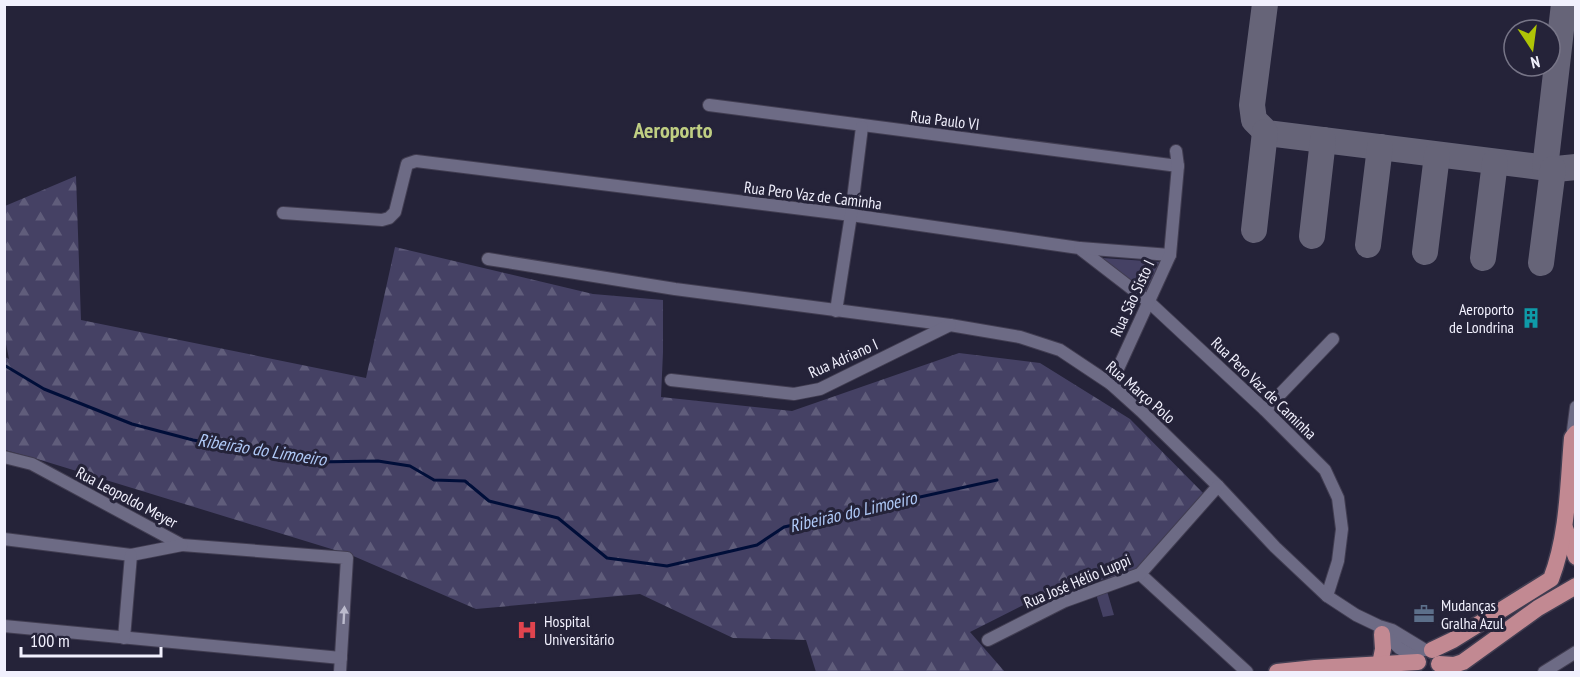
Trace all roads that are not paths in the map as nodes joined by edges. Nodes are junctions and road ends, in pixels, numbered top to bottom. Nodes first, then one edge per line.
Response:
1 (709, 105) dead end
2 (862, 127) junction
3 (1176, 151) dead end
4 (1178, 166) junction
5 (283, 213) dead end
6 (851, 215) junction
7 (1079, 248) junction
8 (1170, 255) junction
9 (488, 259) dead end
10 (1149, 302) junction
11 (836, 311) junction
12 (950, 325) junction
13 (1333, 339) dead end
14 (671, 380) dead end
15 (1110, 384) junction
16 (1575, 407) edge
17 (1265, 410) junction
18 (1574, 435) edge
19 (4, 457) edge
20 (1218, 486) junction
21 (1564, 524) junction
22 (4, 539) edge
23 (182, 545) junction
24 (131, 555) junction
25 (1575, 557) edge
26 (1140, 574) junction
27 (1575, 586) edge
28 (1528, 594) junction
29 (1327, 596) junction
30 (1538, 608) junction
31 (4, 626) edge
32 (1380, 630) junction
33 (124, 638) junction
34 (988, 640) dead end
35 (1575, 652) edge
36 (341, 658) junction
37 (1430, 661) edge
38 (1387, 668) edge
39 (340, 672) edge
40 (1247, 672) edge
41 (1277, 672) edge
42 (1544, 672) edge

1 - 2 street, Rua Paulo VI
2 - 4 street, Rua Paulo VI
2 - 6 street
3 - 4 street, Rua São Sisto I
4 - 8 street, Rua São Sisto I
5 - 6 street, Rua Pero Vaz de Caminha
6 - 7 street, Rua Pero Vaz de Caminha
6 - 11 street
7 - 8 street, Rua Pero Vaz de Caminha
7 - 10 street, Rua Pero Vaz de Caminha
8 - 10 street, Rua São Sisto I
9 - 11 street, Rua Março Polo
10 - 15 street, Rua São Sisto I
10 - 17 street, Rua Pero Vaz de Caminha
11 - 12 street, Rua Março Polo
12 - 14 street, Rua Adriano I
12 - 15 street, Rua Março Polo
13 - 17 street
15 - 20 street, Rua Março Polo
16 - 18 street
17 - 29 street, Rua Pero Vaz de Caminha
18 - 21 main road
19 - 23 street, Rua Leopoldo Meyer
20 - 26 street, Rua José Hélio Luppi
20 - 29 street, Rua Março Polo
21 - 25 main road
21 - 28 main road
22 - 24 street
23 - 24 street
36 -> 23 street, Rua Leopoldo Meyer
24 - 33 street
26 - 34 street, Rua José Hélio Luppi
26 - 40 street
27 - 30 main road
28 - 30 main road
28 - 37 main road
29 - 32 street, Rua Março Polo
30 - 37 main road
31 - 33 street
32 - 37 street, Rua Março Polo
32 - 38 main road
33 - 36 street
35 - 42 street
36 - 39 street
37 - 38 main road
38 - 41 main road

